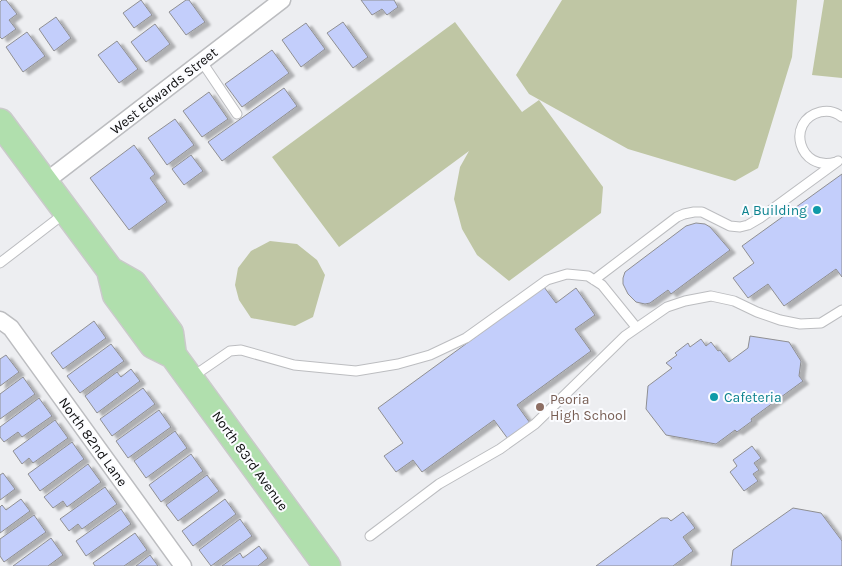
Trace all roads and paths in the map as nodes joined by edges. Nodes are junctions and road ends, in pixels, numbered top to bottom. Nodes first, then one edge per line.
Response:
1 (282, 0) edge
2 (202, 62) junction
3 (237, 114) dead end
4 (842, 117) edge
5 (0, 122) edge
6 (840, 159) edge
7 (45, 182) junction
8 (67, 211) junction
9 (0, 263) edge
10 (594, 280) junction
11 (842, 310) edge
12 (1, 320) edge
13 (636, 327) junction
14 (190, 378) junction
15 (370, 536) dead end
16 (183, 566) edge
17 (327, 566) edge

1 - 2 street, West Edwards Street
2 - 3 lane
2 - 7 street, West Edwards Street
4 - 6 lane
5 - 7 main road, North 83rd Avenue
6 - 10 lane
7 - 8 main road, North 83rd Avenue
8 - 9 lane
8 - 14 main road, North 83rd Avenue
10 - 13 lane
10 - 14 lane
11 - 13 lane
12 - 16 street, North 82nd Lane
13 - 15 lane
14 - 17 main road, North 83rd Avenue

